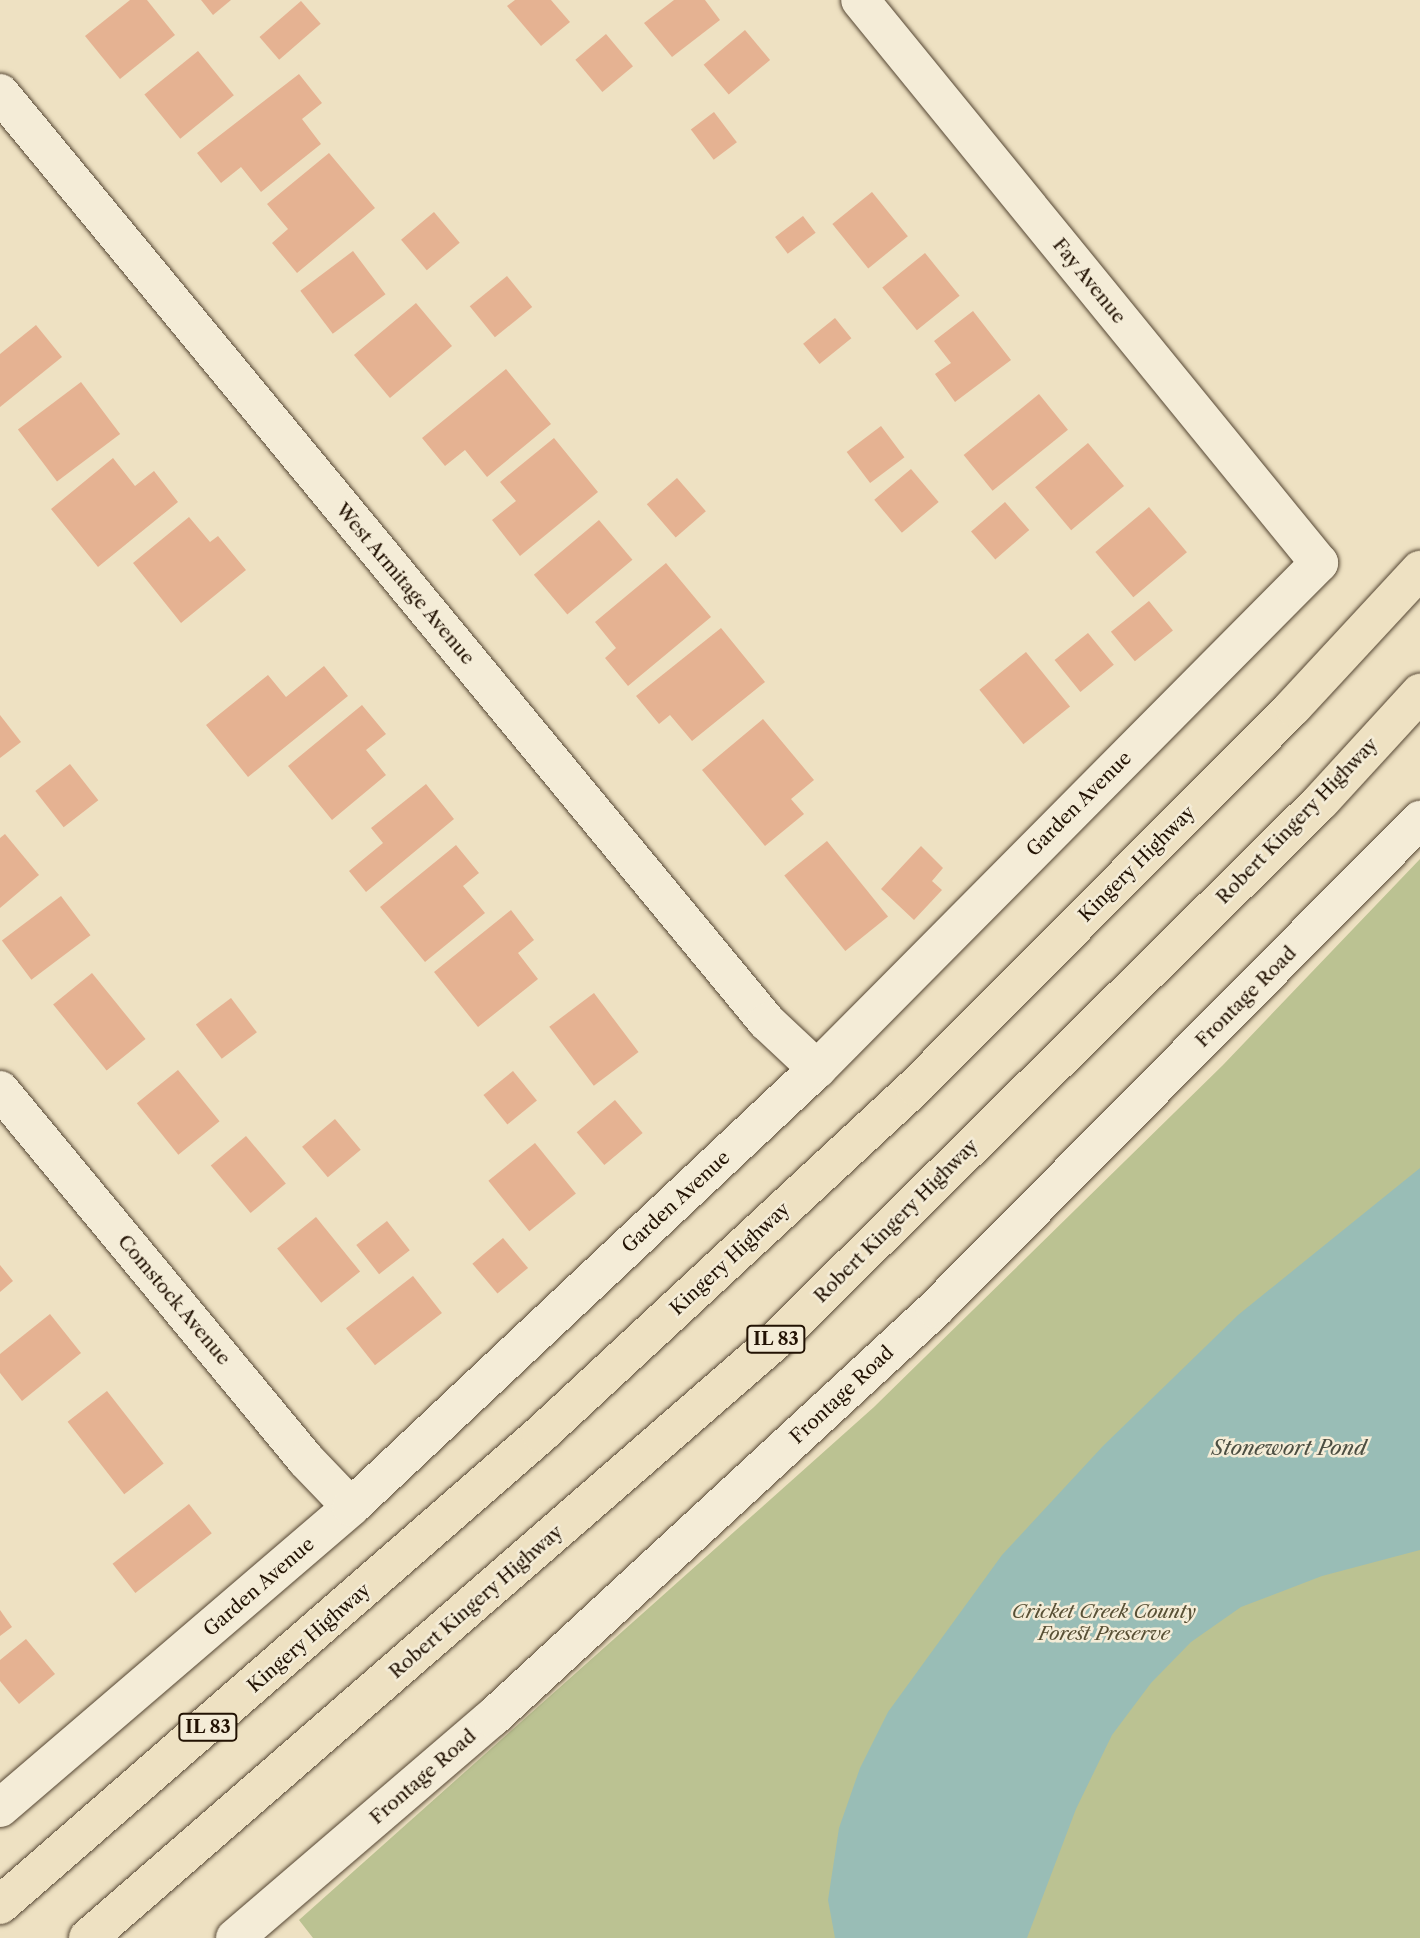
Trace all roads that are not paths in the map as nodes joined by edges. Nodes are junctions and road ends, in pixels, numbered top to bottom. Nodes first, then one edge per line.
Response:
1 (860, 0) edge
2 (0, 93) edge
3 (1319, 563) joint
4 (1420, 570) edge
5 (1420, 693) edge
6 (1420, 820) edge
7 (817, 1069) junction
8 (0, 1090) edge
9 (351, 1507) junction
10 (0, 1808) edge
11 (0, 1905) edge
12 (88, 1938) edge
13 (235, 1938) edge

1 - 3 street, Fay Avenue
2 - 7 street, West Armitage Avenue
3 - 7 street, Garden Avenue
4 - 11 highway, Kingery Highway / IL 83
5 - 12 highway, Robert Kingery Highway / IL 83
6 - 13 street, Frontage Road
7 - 9 street, Garden Avenue
8 - 9 street, Comstock Avenue
9 - 10 street, Garden Avenue

